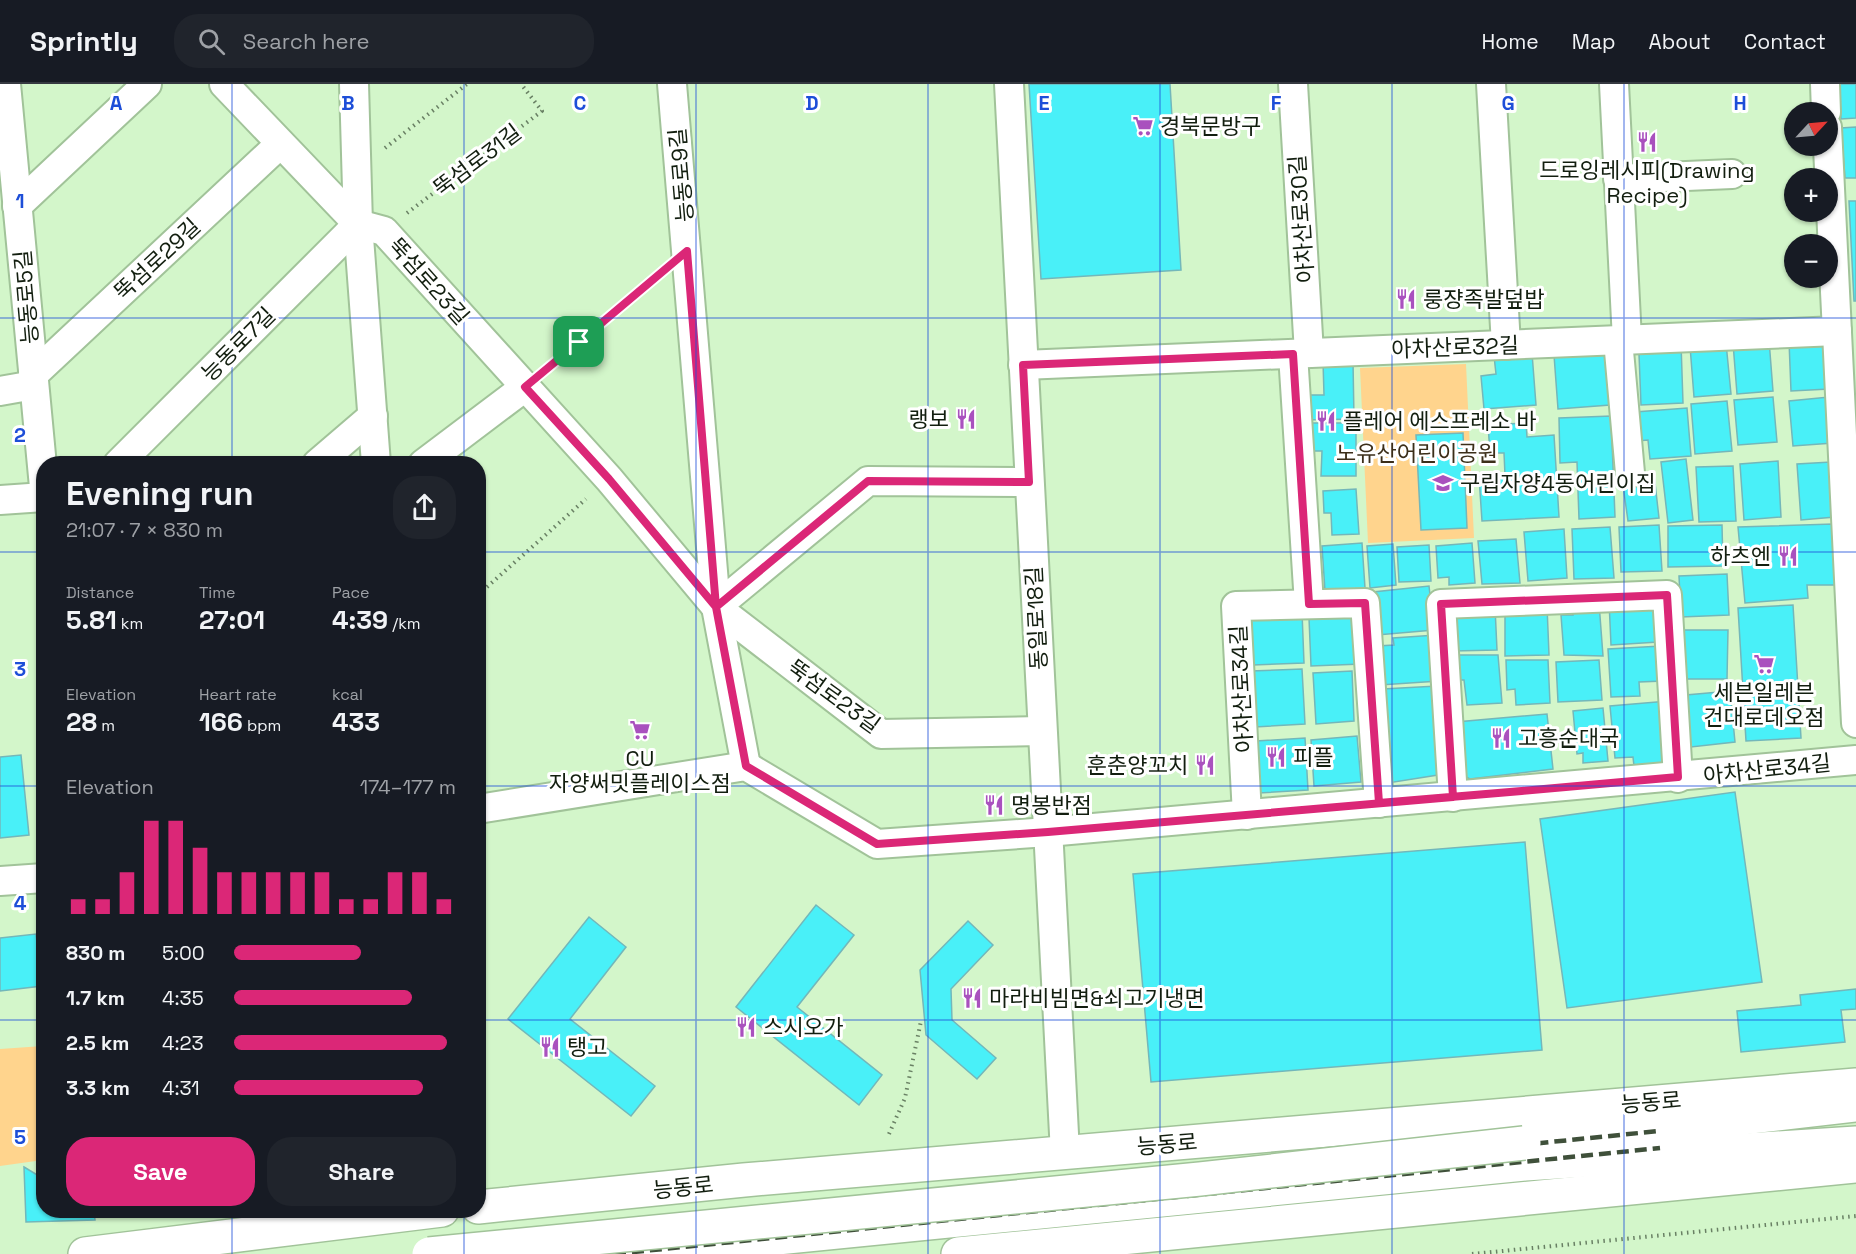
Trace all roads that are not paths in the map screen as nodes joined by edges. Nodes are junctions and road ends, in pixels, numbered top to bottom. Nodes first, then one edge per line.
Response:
1 (147, 84) edge
2 (224, 84) edge
3 (354, 84) edge
4 (672, 84) edge
5 (1009, 84) edge
6 (1293, 84) edge
7 (1491, 84) edge
8 (1614, 84) edge
9 (1825, 84) edge
10 (1826, 102) edge
11 (5, 103) edge
12 (280, 144) junction
13 (1828, 156) edge
14 (1732, 174) dead end
15 (1618, 178) junction
16 (17, 206) junction
17 (371, 228) junction
18 (1837, 331) junction
19 (1622, 340) junction
20 (1506, 345) junction
21 (1301, 354) junction
22 (1023, 365) junction
23 (34, 380) junction
24 (525, 387) junction
25 (0, 391) edge
26 (373, 416) junction
27 (41, 456) edge
28 (127, 456) edge
29 (326, 456) edge
30 (376, 456) edge
31 (434, 456) edge
32 (1630, 472) dead end
33 (1029, 482) junction
34 (36, 498) edge
35 (0, 501) edge
36 (1309, 604) junction
37 (716, 607) junction
38 (1856, 723) edge
39 (1042, 731) junction
40 (1856, 760) edge
41 (746, 766) junction
42 (1678, 777) junction
43 (1453, 797) junction
44 (1379, 803) junction
45 (486, 808) edge
46 (1247, 815) junction
47 (1048, 832) junction
48 (36, 879) edge
49 (0, 881) edge
50 (1856, 1085) edge
51 (1856, 1105) edge
52 (1856, 1143) edge
53 (1065, 1153) junction
54 (1525, 1154) junction
55 (1856, 1166) edge
56 (486, 1206) edge
57 (382, 1218) edge
58 (86, 1254) edge
59 (429, 1254) edge
60 (616, 1254) edge
61 (958, 1254) edge

1 - 16 street
2 - 12 street, 뚝섬로23길
3 - 17 street
4 - 37 street, 능동로9길
5 - 22 street, 동일로18길
6 - 21 street, 아차산로30길
7 - 20 street
8 - 15 street
9 - 10 street
11 - 16 street, 능동로5길
12 - 17 street, 뚝섬로23길
12 - 23 street, 뚝섬로29길
13 - 18 street
14 - 15 street
15 - 19 street
16 - 23 street, 능동로5길
17 - 24 street, 뚝섬로23길
17 - 26 street
17 - 28 street, 능동로7길
18 - 19 street, 아차산로32길
18 - 38 street
19 - 20 street, 아차산로32길
19 - 32 street
20 - 21 street, 아차산로32길
21 - 22 street, 아차산로32길
21 - 36 street
22 - 33 street, 동일로18길
23 - 25 street
23 - 27 street, 능동로5길
24 - 31 street
24 - 37 street, 뚝섬로23길
26 - 29 street
26 - 30 street
33 - 37 street
33 - 39 street, 동일로18길
34 - 35 street
36 - 44 street, 아차산로34길
36 - 46 street, 아차산로34길
37 - 39 street, 뚝섬로23길
37 - 41 street, 능동로9길
39 - 47 street, 동일로18길
40 - 42 street, 아차산로34길
41 - 45 street
41 - 47 street
42 - 43 street, 아차산로34길
42 - 43 street, 아차산로34길
43 - 44 street, 아차산로34길
44 - 46 street, 아차산로34길
46 - 47 street, 아차산로34길
47 - 53 street, 동일로18길
48 - 49 street
50 - 53 main road, 능동로
51 - 54 main road, 능동로
52 - 54 main road
53 - 56 main road, 능동로
54 - 59 main road, bridge
54 - 60 main road
55 - 61 main road
57 - 58 main road

